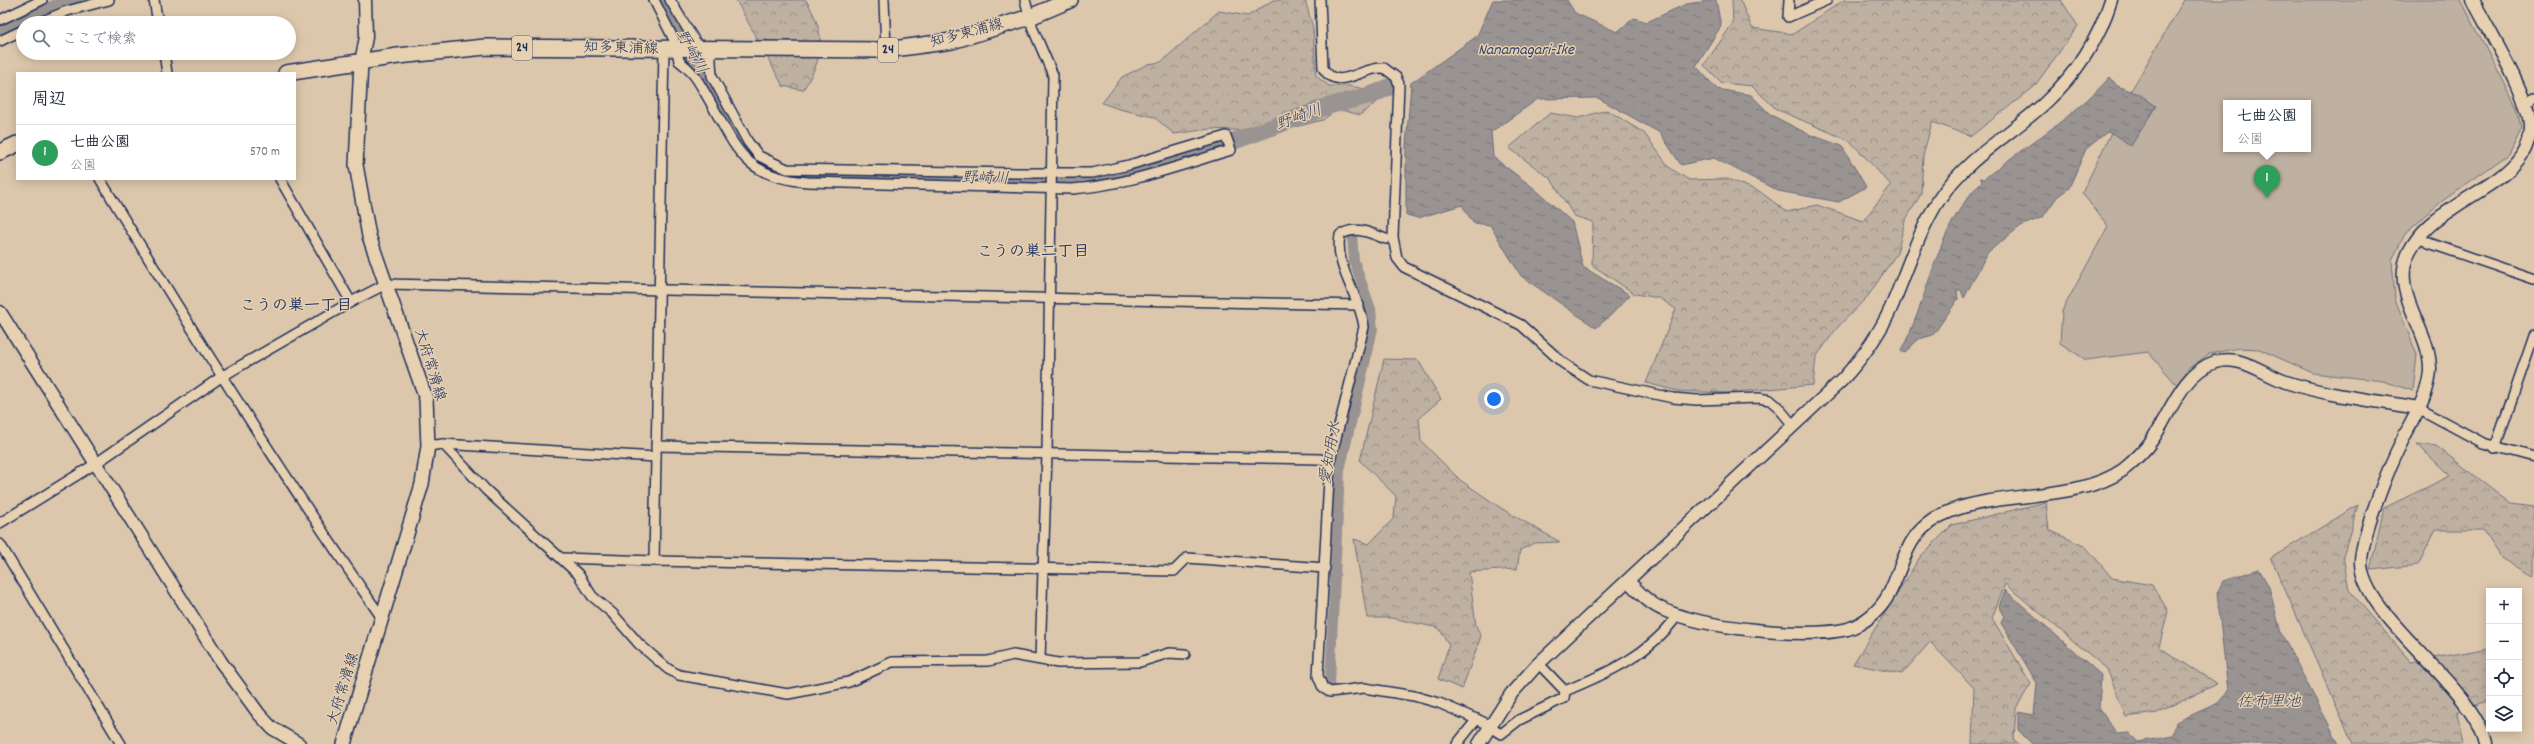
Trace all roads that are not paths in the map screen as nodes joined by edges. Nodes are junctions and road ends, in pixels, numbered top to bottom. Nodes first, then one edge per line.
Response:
1 (42, 0) edge
2 (109, 0) edge
3 (154, 0) edge
4 (365, 0) edge
5 (654, 0) edge
6 (670, 0) edge
7 (884, 0) edge
8 (1026, 0) edge
9 (1070, 0) edge
10 (1320, 0) edge
11 (1789, 0) edge
12 (1827, 0) edge
13 (2111, 0) edge
14 (2473, 0) edge
15 (56, 16) edge
16 (157, 16) edge
17 (1030, 16) junction
18 (0, 20) edge
19 (16, 33) edge
20 (0, 41) edge
21 (689, 49) junction
22 (886, 50) junction
23 (165, 60) edge
24 (361, 62) junction
25 (167, 72) edge
26 (293, 72) edge
27 (2530, 101) edge
28 (16, 144) edge
29 (2530, 148) edge
30 (0, 152) edge
31 (1051, 173) junction
32 (101, 180) edge
33 (281, 180) edge
34 (1051, 188) junction
35 (2418, 237) junction
36 (1386, 239) dead end
37 (2534, 279) edge
38 (386, 284) junction
39 (660, 291) junction
40 (1049, 299) junction
41 (351, 302) junction
42 (1359, 305) junction
43 (0, 312) edge
44 (2534, 335) edge
45 (221, 377) junction
46 (2418, 408) junction
47 (1793, 425) junction
48 (443, 444) junction
49 (428, 446) junction
50 (656, 446) junction
51 (2495, 448) junction
52 (1047, 454) junction
53 (656, 457) junction
54 (2534, 458) edge
55 (1330, 462) junction
56 (95, 464) junction
57 (0, 523) edge
58 (0, 544) edge
59 (561, 558) junction
60 (654, 561) junction
61 (1325, 568) junction
62 (1044, 569) junction
63 (1628, 581) junction
64 (1677, 616) junction
65 (382, 618) junction
66 (1185, 654) dead end
67 (1040, 659) junction
68 (1539, 664) junction
69 (1565, 691) junction
70 (1477, 719) junction
71 (1493, 728) junction
72 (121, 744) edge
73 (299, 744) edge
74 (344, 744) edge
75 (1457, 744) edge
76 (1479, 744) edge
77 (2486, 744) edge

1 - 18 street
2 - 15 street
3 - 16 street
4 - 24 street
5 - 21 street
6 - 21 street
7 - 22 street
8 - 17 street
9 - 17 main road, 知多東浦線 / 24
10 - 47 street
11 - 12 street
13 - 47 street
14 - 27 street
17 - 22 main road, 知多東浦線 / 24
17 - 31 street
19 - 20 street
21 - 22 main road, 知多東浦線 / 24
21 - 24 main road, 知多東浦線 / 24
21 - 31 street
21 - 34 street
21 - 39 street
23 - 25 street
24 - 26 main road, 知多東浦線 / 24
24 - 38 main road, 大府常滑線
27 - 29 street
28 - 30 main road
29 - 35 street
31 - 34 street
31 - 34 street
32 - 45 street
33 - 41 street
34 - 40 street
35 - 37 street
35 - 46 street
36 - 42 street
38 - 39 street
38 - 41 street
38 - 49 main road, 大府常滑線
39 - 40 street
39 - 50 street
40 - 42 street
40 - 52 street
41 - 45 street
42 - 55 street
43 - 56 street
44 - 51 street
45 - 56 street
45 - 65 street
46 - 51 street
46 - 64 street
46 - 77 street
47 - 63 street
48 - 49 street
48 - 53 street
48 - 59 street
49 - 65 main road, 大府常滑線
50 - 52 street
50 - 53 street
51 - 54 street
52 - 55 street
52 - 62 street
53 - 60 street
55 - 61 street
56 - 57 street
56 - 73 street
58 - 72 street
59 - 60 street
59 - 67 street
60 - 62 street
61 - 62 street
61 - 70 street
62 - 67 street
63 - 64 street
63 - 68 street
64 - 69 street
65 - 74 main road, 大府常滑線
66 - 67 street
68 - 69 street
68 - 71 street
69 - 71 street
70 - 71 street
70 - 75 street
71 - 76 street

